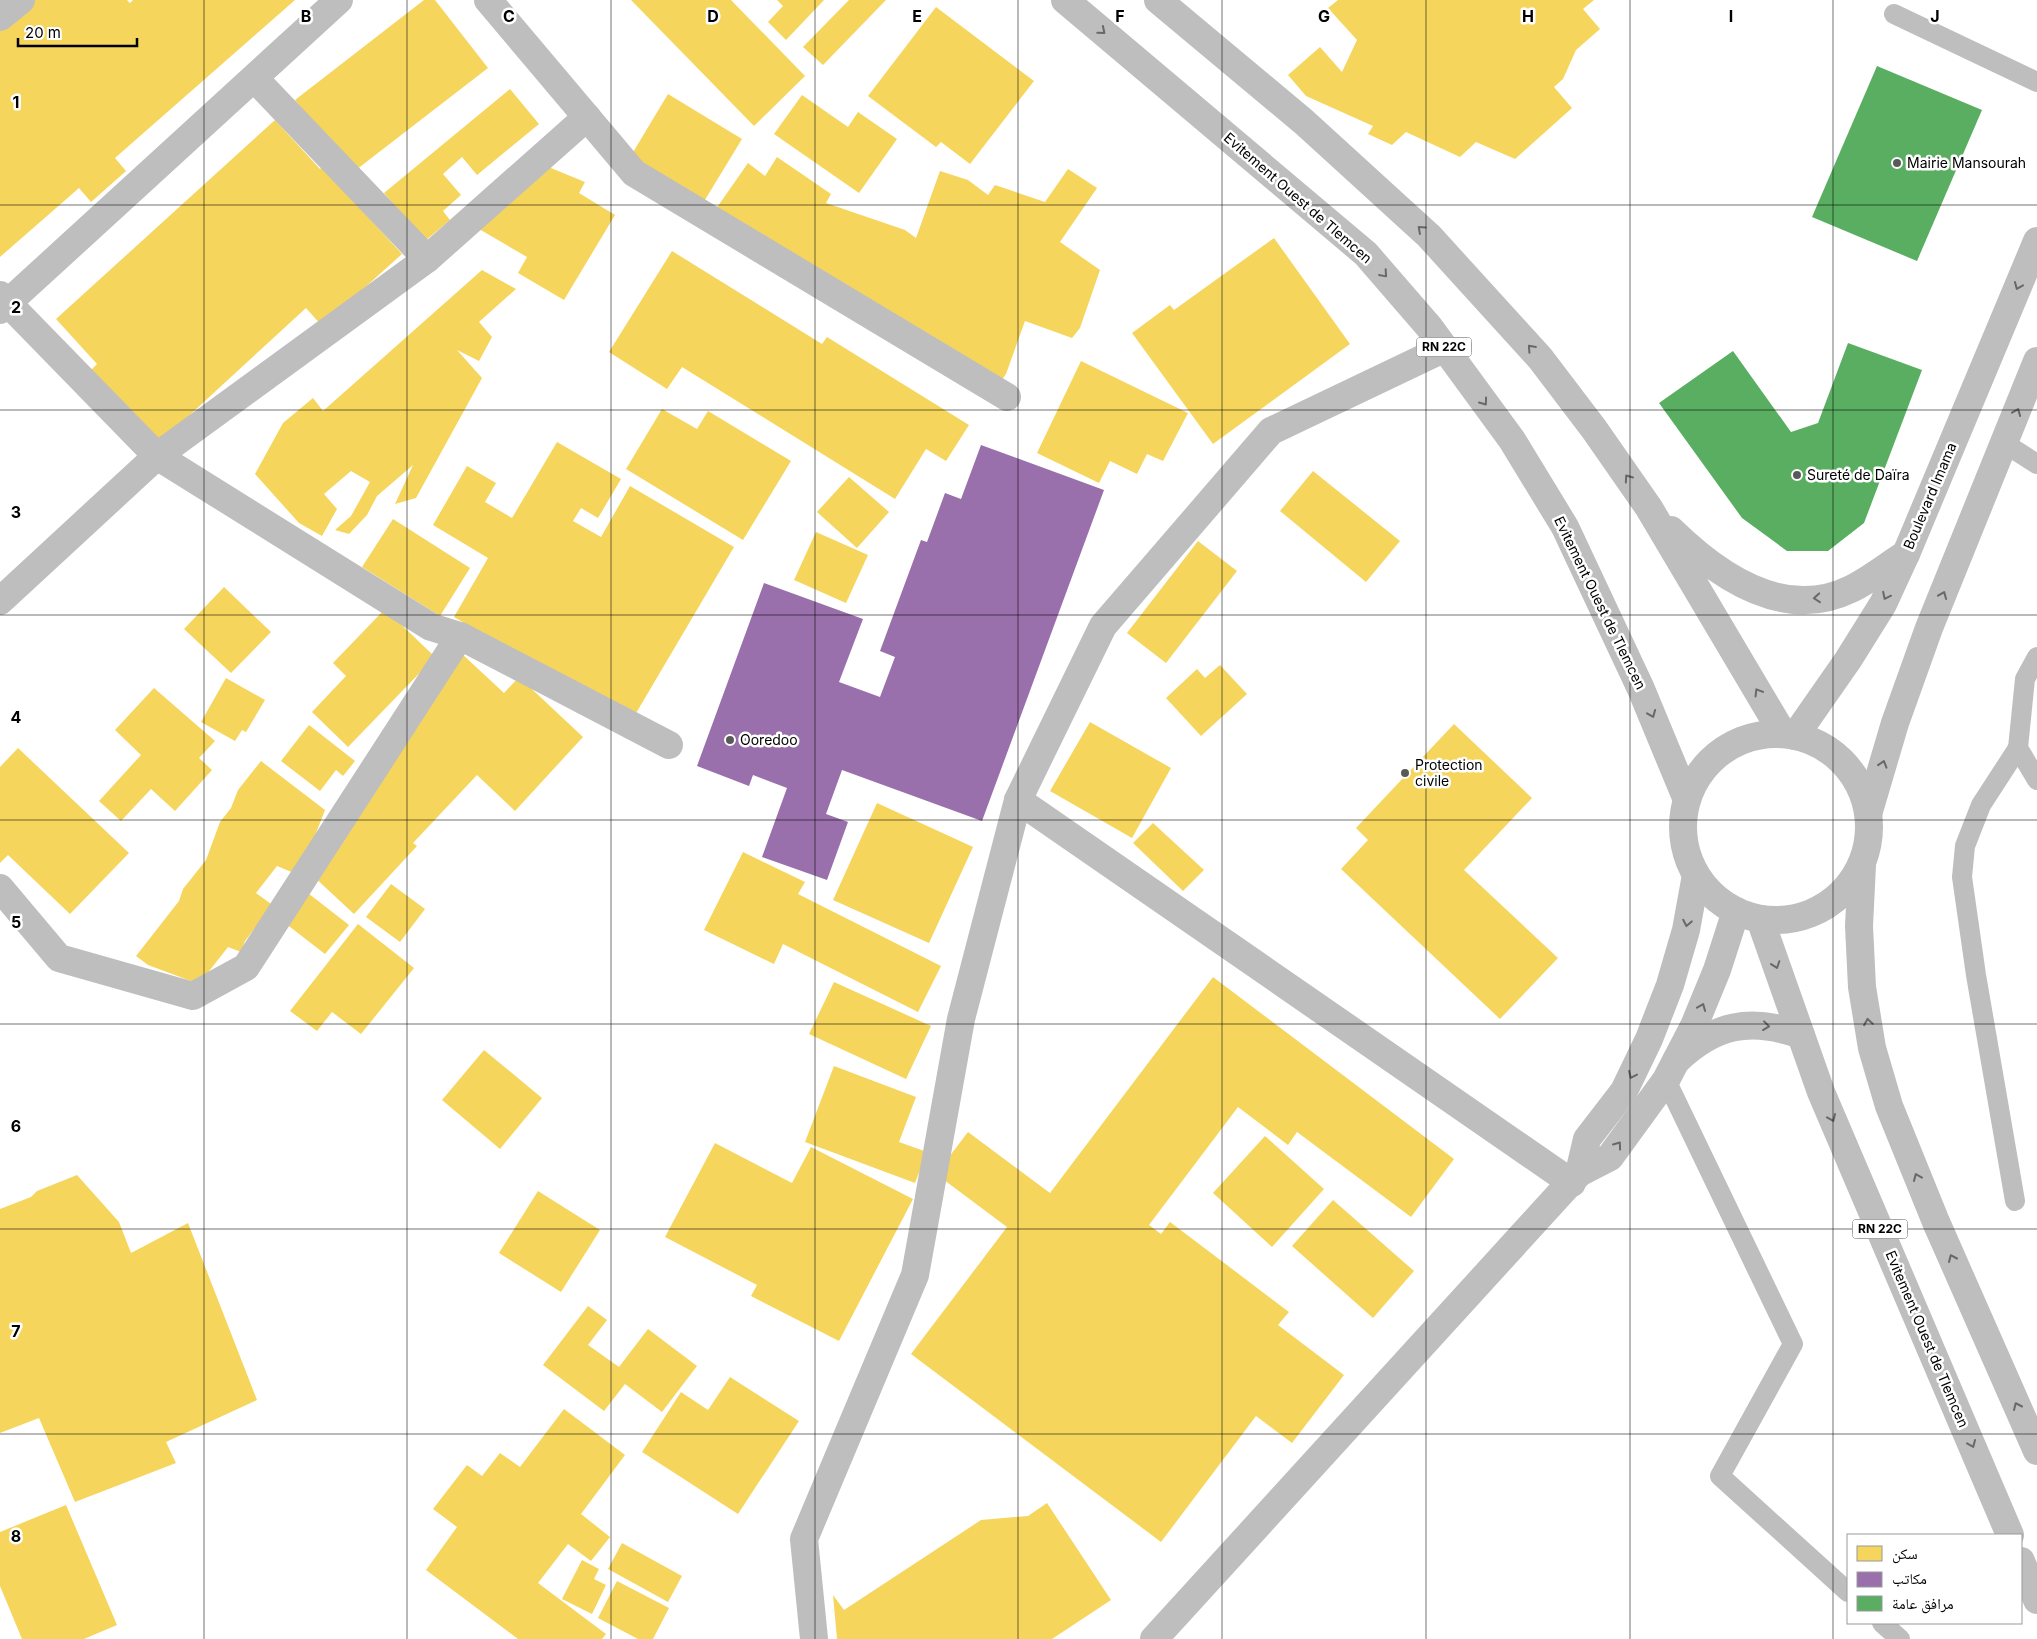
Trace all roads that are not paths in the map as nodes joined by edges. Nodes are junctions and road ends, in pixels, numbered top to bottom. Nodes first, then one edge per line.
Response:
1 (21, 0) edge
2 (339, 0) edge
3 (488, 0) edge
4 (1065, 0) edge
5 (1158, 0) edge
6 (1894, 14) dead end
7 (0, 17) edge
8 (255, 79) junction
9 (2037, 82) edge
10 (587, 117) junction
11 (2037, 241) edge
12 (427, 259) junction
13 (2, 302) edge
14 (1445, 348) junction
15 (2037, 361) edge
16 (1007, 397) dead end
17 (2004, 443) junction
18 (158, 456) junction
19 (2037, 464) edge
20 (1649, 508) junction
21 (1906, 554) junction
22 (0, 601) edge
23 (460, 636) junction
24 (2037, 657) edge
25 (1789, 735) junction
26 (669, 745) dead end
27 (2018, 748) junction
28 (2037, 780) edge
29 (1018, 800) junction
30 (1687, 800) junction
31 (1869, 811) junction
32 (1862, 865) junction
33 (1696, 875) junction
34 (0, 888) edge
35 (1748, 915) junction
36 (1800, 1035) junction
37 (1671, 1071) junction
38 (1576, 1178) junction
39 (2015, 1201) dead end
40 (2037, 1451) edge
41 (2010, 1534) edge
42 (2022, 1563) edge
43 (1847, 1591) edge
44 (2037, 1600) edge
45 (1883, 1624) edge
46 (814, 1639) edge
47 (1154, 1639) edge
48 (1900, 1639) edge

1 - 7 main road
2 - 8 main road
3 - 10 main road
4 -> 14 main road, Evitement Ouest de Tlemcen / RN 22C
20 -> 5 main road
6 - 9 lane
8 - 12 main road
8 - 13 main road
10 - 12 main road
10 - 16 main road
11 -> 21 main road, Boulevard Imama
12 - 18 main road
13 - 18 main road
14 - 29 main road
14 -> 30 main road, Evitement Ouest de Tlemcen / RN 22C
17 -> 15 main road
17 - 19 lane
31 -> 17 main road
18 - 22 main road
18 - 23 main road
21 -> 20 main road
25 -> 20 main road
21 -> 25 main road, Boulevard Imama
23 - 26 main road
23 - 34 main road
24 - 27 lane
25 - 30 main road
25 - 31 main road
27 - 28 lane
27 - 39 lane
29 - 38 main road
29 - 46 main road
30 - 33 main road
31 - 32 main road
32 - 35 main road
40 -> 32 main road
33 - 35 main road
33 -> 38 main road
35 -> 36 main road, Evitement Ouest de Tlemcen / RN 22C
37 -> 35 main road
37 -> 36 main road
36 -> 41 main road, Evitement Ouest de Tlemcen / RN 22C
38 -> 37 main road
37 - 43 lane
38 - 47 main road
42 - 44 main road
45 - 48 lane

